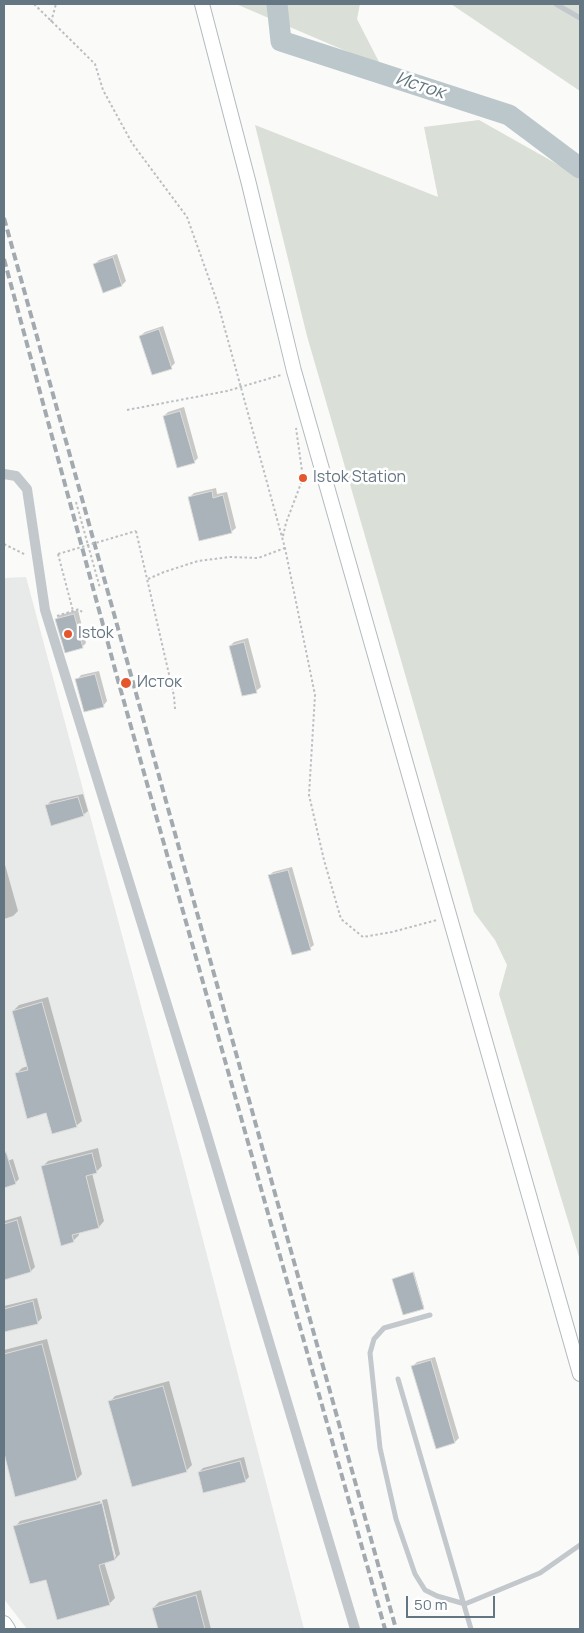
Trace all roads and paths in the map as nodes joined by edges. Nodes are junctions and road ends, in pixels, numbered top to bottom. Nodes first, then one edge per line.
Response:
1 (34, 4) edge
2 (56, 4) edge
3 (202, 4) edge
4 (556, 4) edge
5 (580, 18) edge
6 (52, 22) junction
7 (294, 370) junction
8 (241, 388) junction
9 (127, 410) dead end
10 (309, 425) junction
11 (4, 474) edge
12 (76, 502) dead end
13 (282, 539) junction
14 (4, 544) edge
15 (88, 545) junction
16 (285, 548) junction
17 (38, 560) junction
18 (148, 578) junction
19 (100, 588) dead end
20 (72, 611) junction
21 (82, 612) dead end
22 (48, 619) junction
23 (174, 710) dead end
24 (449, 917) junction
25 (430, 1315) dead end
26 (580, 1374) edge
27 (398, 1378) dead end
28 (580, 1545) edge
29 (465, 1604) junction
30 (4, 1623) edge
31 (8, 1629) edge
32 (355, 1629) edge
33 (471, 1629) edge

1 - 6 path
2 - 6 path
3 - 7 main road
4 - 5 lane
6 - 8 path
7 - 8 path
7 - 10 main road
8 - 9 path
8 - 13 path
10 - 13 path
10 - 24 main road
11 - 17 street
12 - 15 path
13 - 16 path
14 - 17 path
15 - 18 path, bridge
15 - 19 path
15 - 20 path, bridge
16 - 18 path
16 - 24 path
17 - 22 street
18 - 23 path
20 - 21 path
20 - 22 path
22 - 32 street
24 - 26 main road
25 - 29 lane
27 - 29 lane
28 - 29 lane
29 - 33 lane
30 - 31 main road

